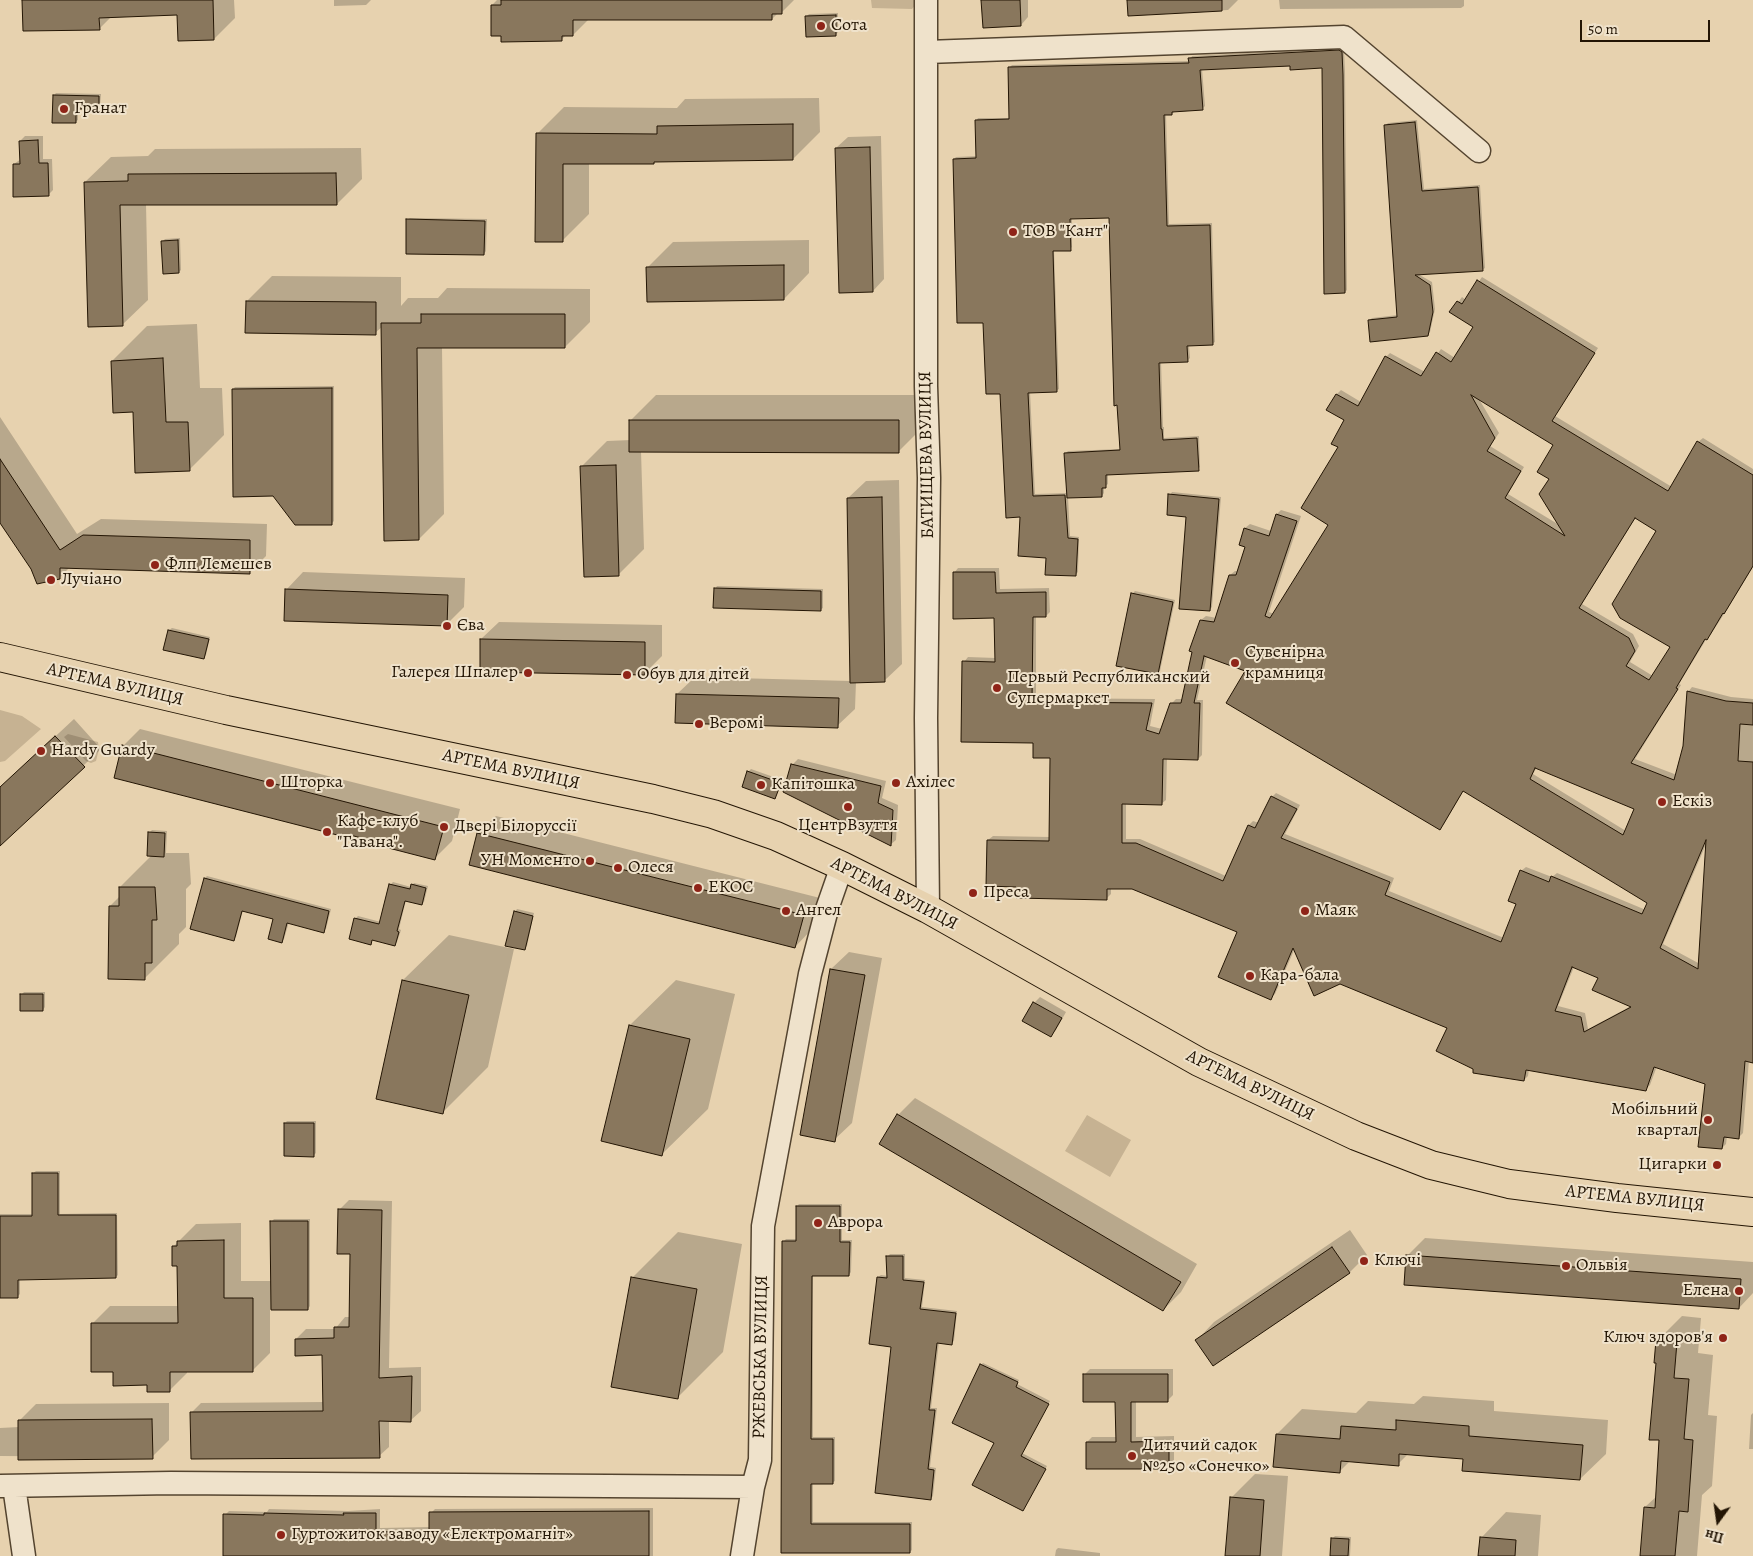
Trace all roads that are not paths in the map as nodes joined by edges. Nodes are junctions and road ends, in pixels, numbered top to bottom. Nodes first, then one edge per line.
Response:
1 (926, 0) edge
2 (927, 52) junction
3 (1478, 151) dead end
4 (0, 657) edge
5 (842, 866) junction
6 (928, 909) junction
7 (1753, 1212) edge
8 (7, 1486) edge
9 (753, 1487) junction
10 (24, 1556) edge
11 (742, 1556) edge

1 - 2 street, БАТИЩЕВА ВУЛИЦЯ
2 - 3 street
2 - 6 street, БАТИЩЕВА ВУЛИЦЯ
4 - 5 main road, АРТЕМА ВУЛИЦЯ
5 - 6 main road, АРТЕМА ВУЛИЦЯ
5 - 9 street, РЖЕВСЬКА ВУЛИЦЯ
6 - 7 main road, АРТЕМА ВУЛИЦЯ
8 - 9 street
8 - 10 street
9 - 11 street, РЖЕВСЬКА ВУЛИЦЯ

